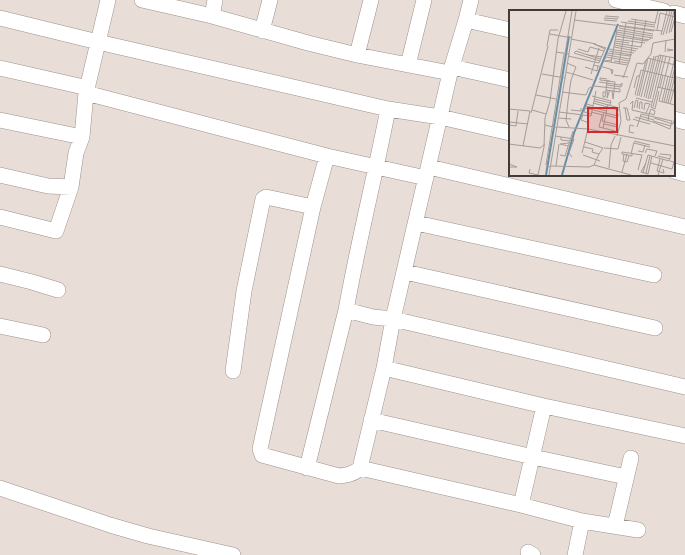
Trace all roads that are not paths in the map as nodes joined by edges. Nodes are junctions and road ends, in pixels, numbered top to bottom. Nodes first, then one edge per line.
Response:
1 (108, 0) edge
2 (142, 0) edge
3 (215, 0) edge
4 (270, 0) edge
5 (371, 0) edge
6 (424, 0) edge
7 (471, 0) edge
8 (616, 0) edge
9 (163, 2) edge
10 (660, 10) edge
11 (675, 13) edge
12 (212, 16) junction
13 (685, 16) edge
14 (0, 18) edge
15 (466, 20) junction
16 (509, 30) edge
17 (262, 31) junction
18 (98, 42) junction
19 (357, 55) junction
20 (408, 65) junction
21 (0, 68) edge
22 (675, 68) edge
23 (451, 70) junction
24 (685, 71) edge
25 (509, 80) edge
26 (87, 90) junction
27 (388, 109) junction
28 (440, 117) junction
29 (675, 119) edge
30 (0, 120) edge
31 (685, 122) edge
32 (509, 133) edge
33 (82, 137) junction
34 (327, 156) junction
35 (377, 167) junction
36 (675, 171) edge
37 (427, 173) junction
38 (685, 174) edge
39 (0, 175) edge
40 (71, 187) junction
41 (313, 207) junction
42 (0, 217) edge
43 (416, 223) junction
44 (685, 227) edge
45 (405, 272) junction
46 (0, 274) edge
47 (654, 275) dead end
48 (58, 290) dead end
49 (346, 310) junction
50 (393, 319) junction
51 (0, 326) edge
52 (655, 328) dead end
53 (43, 335) dead end
54 (384, 368) junction
55 (233, 371) dead end
56 (685, 387) edge
57 (544, 406) junction
58 (371, 420) junction
59 (685, 436) edge
60 (533, 457) junction
61 (631, 458) dead end
62 (307, 468) junction
63 (360, 468) junction
64 (626, 477) junction
65 (0, 488) edge
66 (521, 505) junction
67 (582, 520) junction
68 (615, 526) junction
69 (638, 530) dead end
70 (233, 555) edge
71 (574, 555) edge

1 - 18 street
2 - 9 street
3 - 12 street
4 - 17 street
5 - 19 street
6 - 20 street
7 - 15 street
8 - 10 street
9 - 12 street
11 - 13 street
12 - 17 street
14 - 18 street
15 - 16 street
15 - 23 street
17 - 19 street
18 - 26 street
18 - 27 street
19 - 20 street
20 - 23 street
21 - 26 street
22 - 24 street
23 - 25 street
23 - 28 street
26 - 33 street
26 - 34 street
27 - 28 street
27 - 35 street
28 - 32 street
28 - 37 street
29 - 31 street
30 - 33 street
33 - 40 street
34 - 35 street
34 - 41 street
35 - 37 street
35 - 49 street
36 - 38 street
37 - 43 street
37 - 44 street
39 - 40 street
40 - 42 street
41 - 55 street
41 - 62 street
43 - 45 street
43 - 47 street
45 - 50 street
45 - 52 street
46 - 48 street
49 - 50 street
49 - 62 street
50 - 54 street
50 - 56 street
51 - 53 street
54 - 57 street
54 - 58 street
57 - 59 street
57 - 60 street
58 - 60 street
58 - 63 street
60 - 64 street
60 - 66 street
61 - 64 street
62 - 63 street
63 - 66 street
64 - 68 street
65 - 70 street
66 - 67 street
67 - 68 street
67 - 71 street
68 - 69 street

